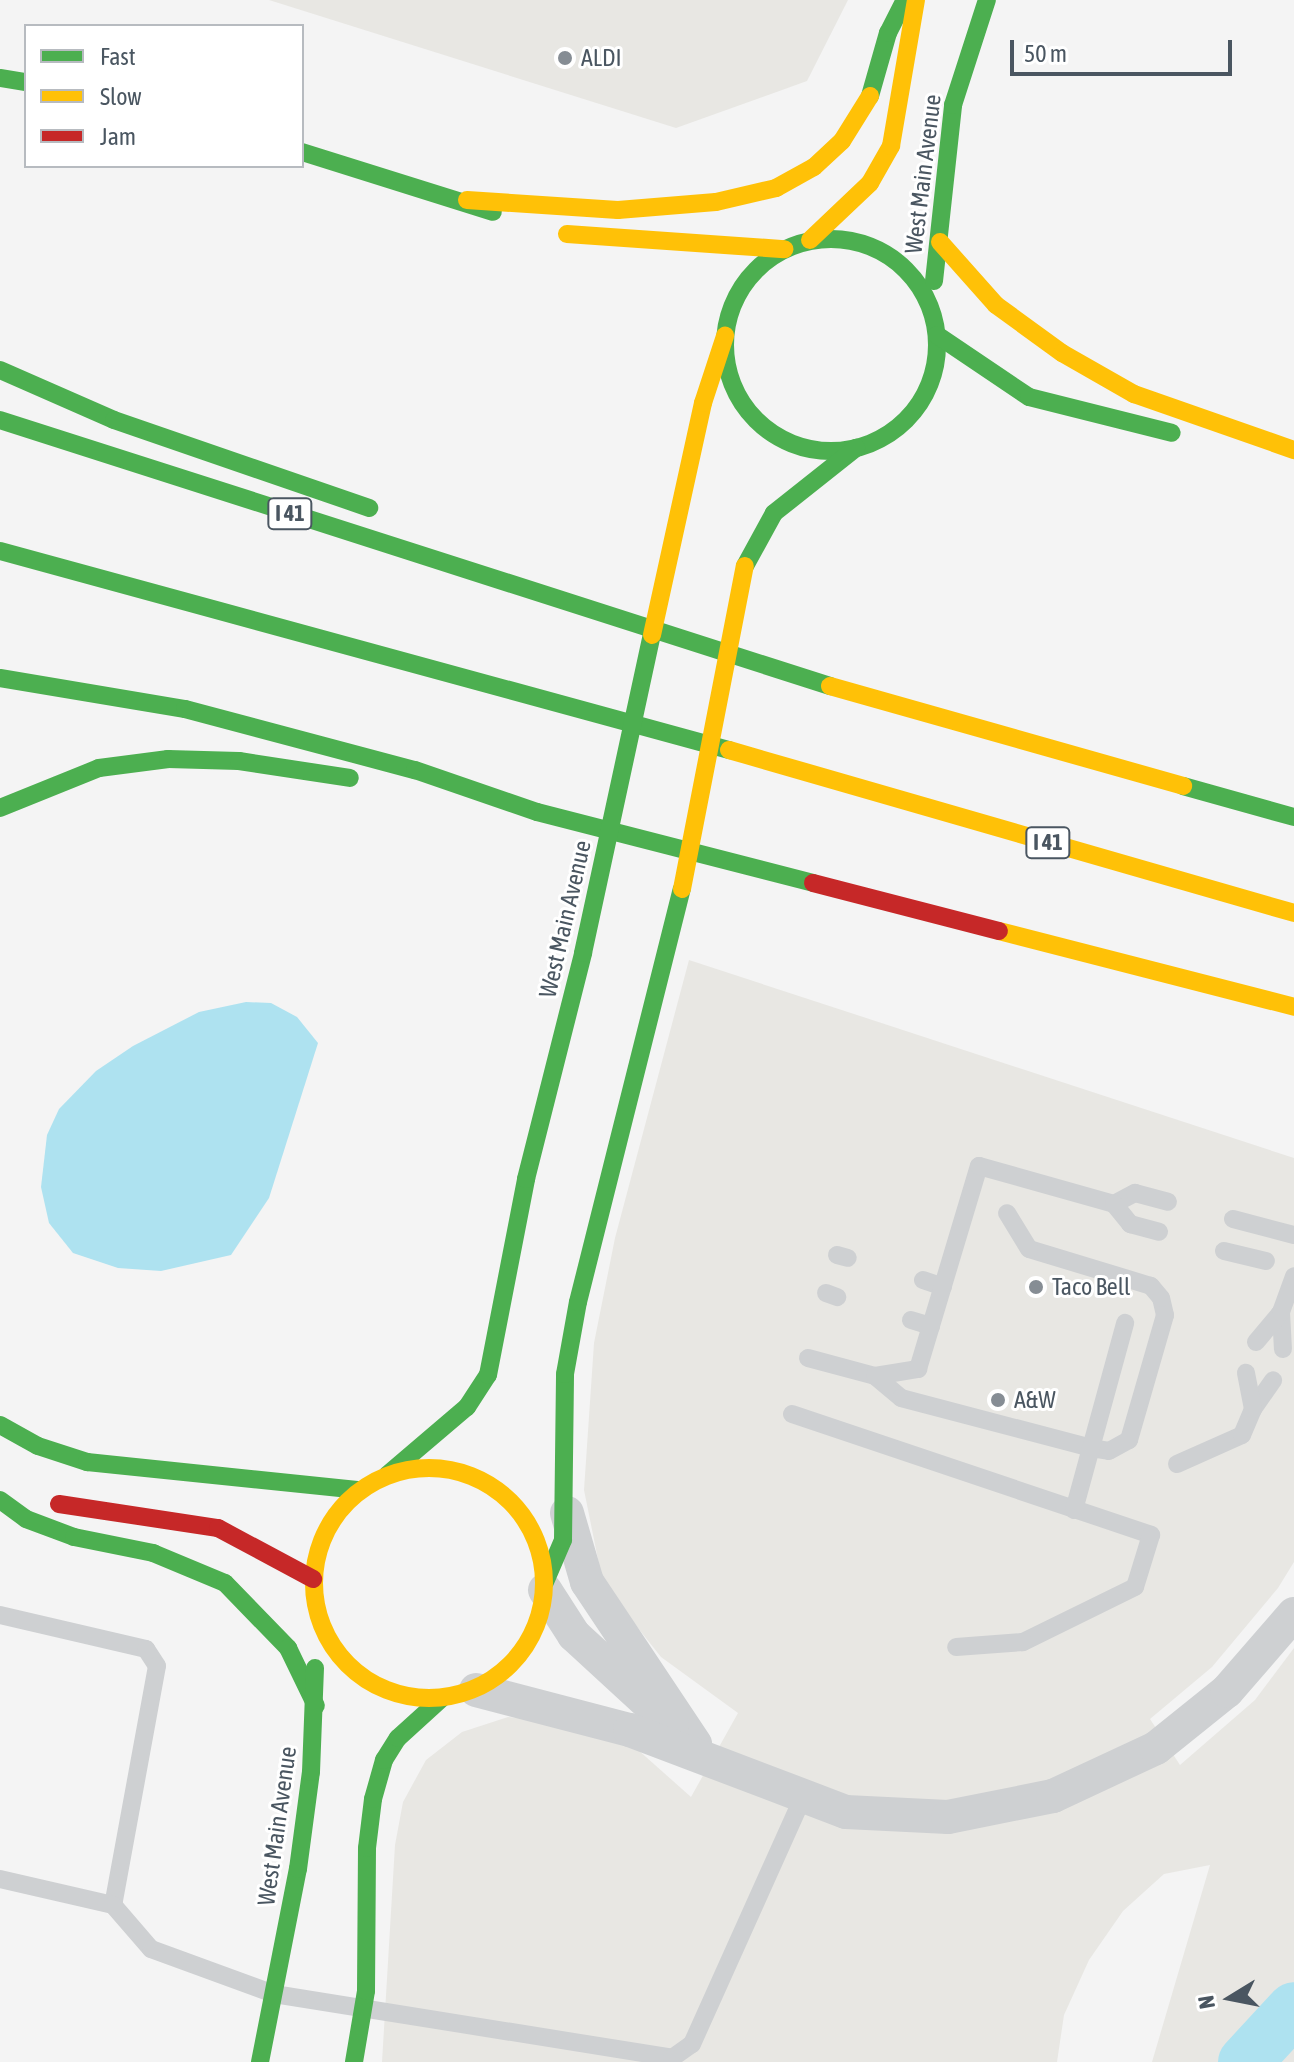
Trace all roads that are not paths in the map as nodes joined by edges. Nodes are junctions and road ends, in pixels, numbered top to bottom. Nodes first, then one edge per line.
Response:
1 (905, 0) edge
2 (916, 0) edge
3 (987, 0) edge
4 (0, 78) edge
5 (24, 82) edge
6 (304, 153) edge
7 (467, 200) junction
8 (810, 240) junction
9 (940, 242) junction
10 (784, 249) junction
11 (932, 311) junction
12 (937, 335) junction
13 (725, 336) junction
14 (0, 370) edge
15 (0, 420) edge
16 (1191, 438) dead end
17 (856, 448) junction
18 (1294, 450) edge
19 (1235, 451) dead end
20 (1294, 467) edge
21 (389, 514) dead end
22 (0, 551) edge
23 (498, 557) dead end
24 (580, 607) junction
25 (0, 678) edge
26 (373, 784) dead end
27 (432, 797) dead end
28 (0, 808) edge
29 (537, 812) junction
30 (1294, 817) edge
31 (1294, 913) edge
32 (1294, 1007) edge
33 (1168, 1202) dead end
34 (1114, 1204) junction
35 (1007, 1213) dead end
36 (1233, 1219) dead end
37 (1159, 1232) dead end
38 (1294, 1235) edge
39 (1224, 1251) dead end
40 (1266, 1261) dead end
41 (1294, 1276) edge
42 (923, 1280) dead end
43 (943, 1287) junction
44 (1281, 1312) junction
45 (911, 1320) dead end
46 (1125, 1323) dead end
47 (931, 1326) junction
48 (1256, 1342) dead end
49 (1283, 1349) dead end
50 (808, 1358) dead end
51 (1246, 1373) dead end
52 (875, 1376) junction
53 (1273, 1380) dead end
54 (1253, 1409) junction
55 (792, 1414) dead end
56 (0, 1425) edge
57 (1091, 1448) junction
58 (1177, 1464) dead end
59 (387, 1475) junction
60 (0, 1485) edge
61 (360, 1490) junction
62 (563, 1498) junction
63 (0, 1500) edge
64 (1074, 1510) junction
65 (313, 1586) junction
66 (545, 1586) junction
67 (1294, 1614) edge
68 (0, 1615) edge
69 (956, 1647) dead end
70 (476, 1690) junction
71 (442, 1698) junction
72 (316, 1706) junction
73 (704, 1752) junction
74 (802, 1799) junction
75 (0, 1879) edge
76 (113, 1905) junction
77 (274, 1994) junction
78 (364, 2005) junction
79 (260, 2062) edge
80 (354, 2062) edge

1 - 7 main road
2 - 8 main road, West Main Avenue
3 - 9 main road, West Main Avenue
4 - 5 main road
6 - 7 main road
7 - 10 main road
8 - 10 main road
8 - 11 main road
9 - 11 main road, West Main Avenue
9 - 18 main road
10 - 13 main road
11 - 12 main road
12 - 16 main road
12 - 17 main road
13 - 17 main road
13 - 59 main road, West Main Avenue
14 - 21 main road
15 - 24 main road, I 41
17 - 62 main road
19 - 20 main road
22 - 31 main road, I 41
23 - 24 main road
24 - 30 main road, I 41
25 - 29 main road
26 - 28 main road
27 - 29 main road
29 - 32 main road
33 - 34 lane
34 - 37 lane
34 - 43 lane
35 - 57 lane
36 - 38 lane
39 - 40 lane
41 - 44 lane
42 - 43 lane
43 - 47 lane
44 - 48 lane
44 - 49 lane
45 - 47 lane
46 - 57 lane
47 - 52 lane
50 - 52 lane
51 - 54 lane
52 - 57 lane
53 - 54 lane
54 - 58 lane
55 - 64 lane
56 - 61 main road
57 - 64 lane
59 - 61 main road
59 - 66 main road
60 - 65 main road
61 - 65 main road
62 - 66 main road
62 - 73 street
63 - 72 main road
64 - 69 lane
65 - 71 main road
65 - 72 main road, West Main Avenue
66 - 70 main road
66 - 73 street
67 - 74 street
68 - 76 lane
70 - 71 main road
70 - 73 street
71 - 78 main road
72 - 77 main road, West Main Avenue
73 - 74 street
74 - 78 lane
75 - 76 lane
76 - 77 lane
77 - 78 lane
77 - 79 main road, West Main Avenue
78 - 80 main road

